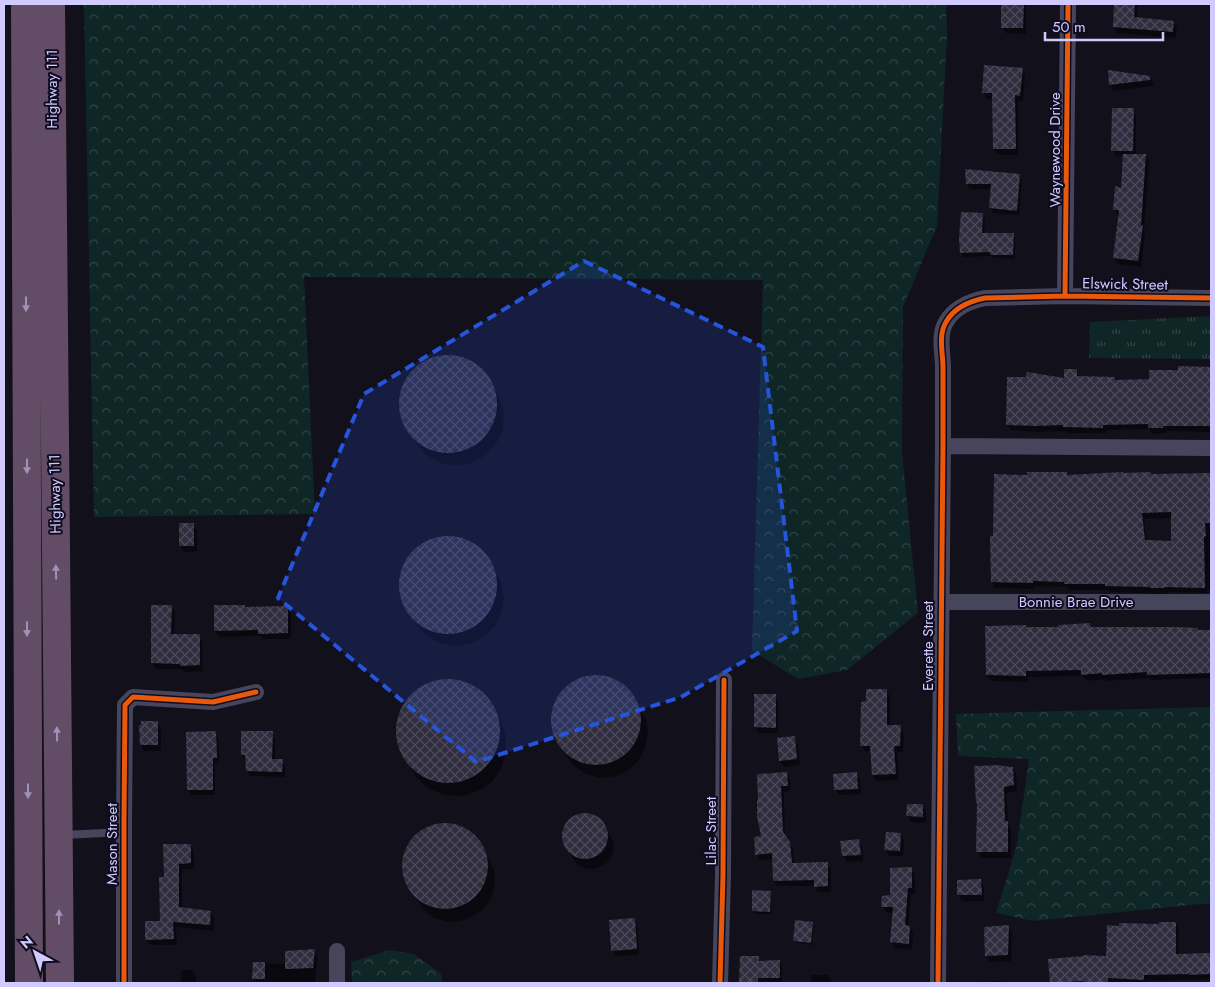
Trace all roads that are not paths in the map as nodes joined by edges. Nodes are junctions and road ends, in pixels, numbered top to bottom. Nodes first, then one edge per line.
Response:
1 (7, 4) edge
2 (25, 4) edge
3 (51, 4) edge
4 (66, 4) edge
5 (1068, 4) edge
6 (26, 255) junction
7 (1065, 296) junction
8 (1211, 298) edge
9 (953, 313) joint
10 (943, 446) junction
11 (55, 447) junction
12 (1211, 448) edge
13 (941, 602) junction
14 (1211, 602) edge
15 (724, 680) dead end
16 (256, 692) dead end
17 (124, 832) junction
18 (58, 836) junction
19 (336, 951) dead end
20 (29, 983) edge
21 (60, 983) edge
22 (124, 983) edge
23 (337, 983) edge
24 (720, 983) edge
25 (938, 983) edge

1 - 6 highway
2 - 6 highway, Highway 111
3 - 11 highway, Highway 111
4 - 11 highway
5 - 7 street, Waynewood Drive
6 -> 20 highway, Highway 111
7 - 8 street, Elswick Street
7 - 9 street, Elswick Street
9 - 10 street, Everette Street
10 - 12 street
10 - 13 street, Everette Street
18 -> 11 highway, Highway 111
13 - 14 street, Bonnie Brae Drive
13 - 25 street, Everette Street
15 - 24 street, Lilac Street
16 - 17 street, Mason Street
17 - 18 lane
17 - 22 street, Mason Street
21 -> 18 highway, Highway 111
19 - 23 street

